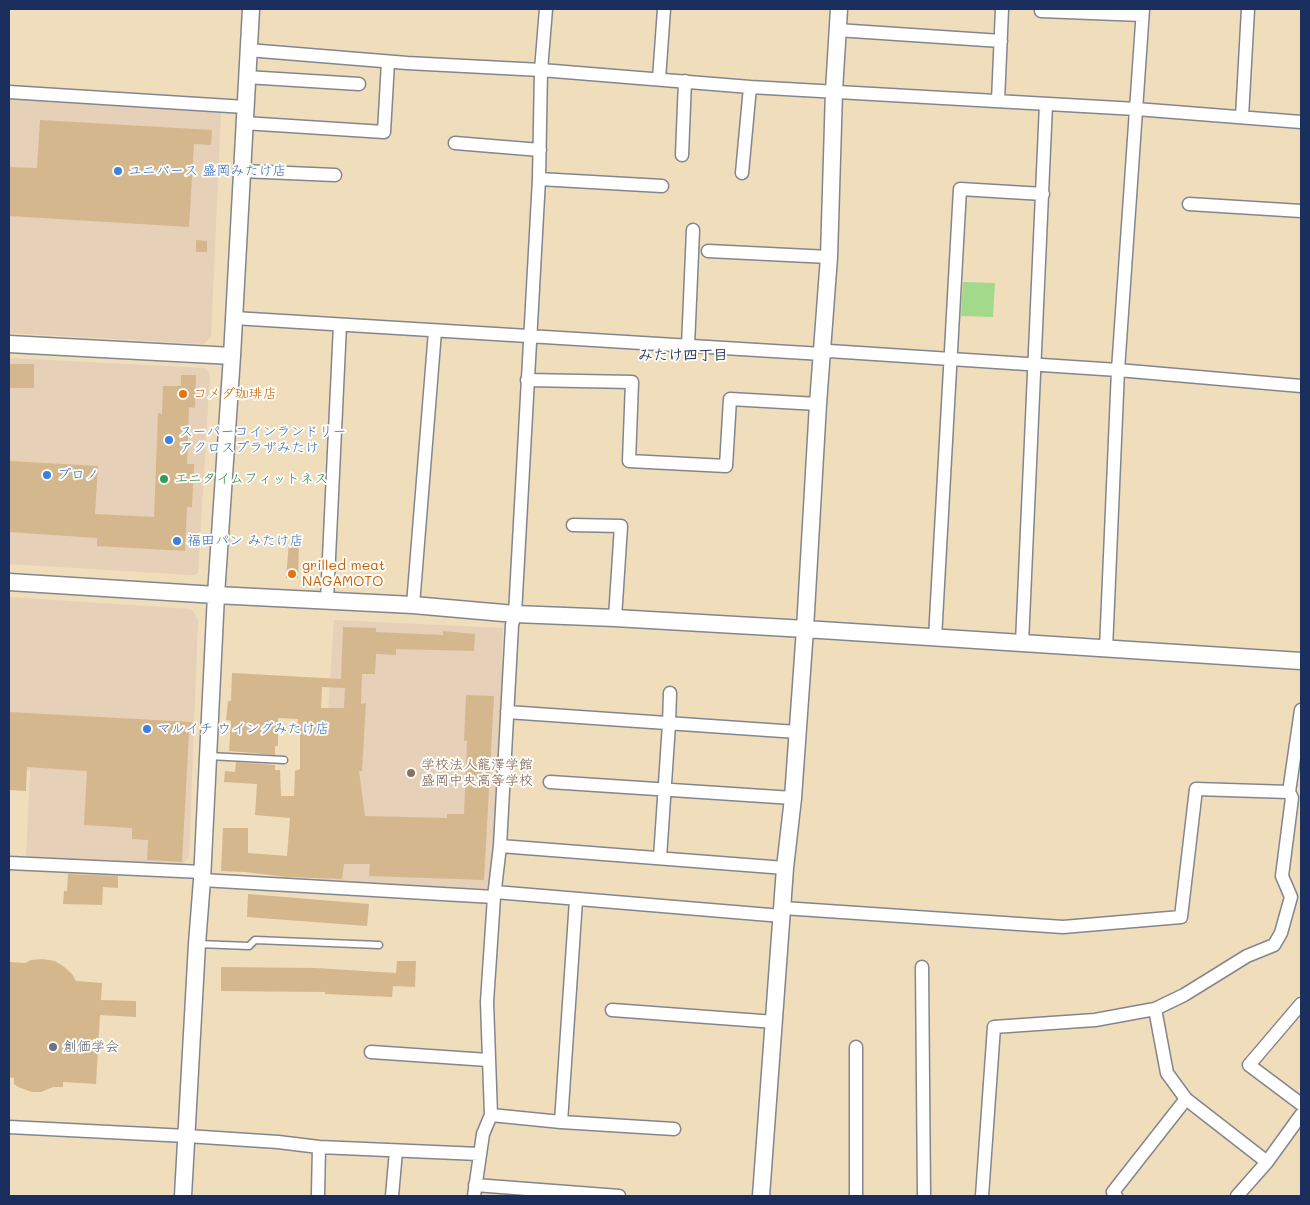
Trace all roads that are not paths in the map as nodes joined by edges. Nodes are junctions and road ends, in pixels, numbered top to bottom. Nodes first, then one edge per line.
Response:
1 (250, 9) edge
2 (546, 9) edge
3 (664, 9) edge
4 (839, 9) edge
5 (1002, 9) edge
6 (1248, 9) edge
7 (1041, 11) dead end
8 (1142, 12) edge
9 (837, 30) junction
10 (1001, 42) junction
11 (248, 50) junction
12 (388, 62) junction
13 (542, 70) junction
14 (246, 77) junction
15 (659, 79) junction
16 (686, 81) junction
17 (359, 84) dead end
18 (750, 86) junction
19 (834, 91) junction
20 (9, 92) edge
21 (998, 101) junction
22 (1046, 104) junction
23 (1136, 109) junction
24 (245, 115) junction
25 (1242, 117) junction
26 (1301, 122) edge
27 (455, 143) dead end
28 (540, 150) junction
29 (682, 155) dead end
30 (242, 171) junction
31 (742, 173) dead end
32 (335, 175) dead end
33 (539, 179) junction
34 (662, 186) dead end
35 (1043, 194) junction
36 (1189, 204) dead end
37 (1301, 211) edge
38 (693, 230) dead end
39 (708, 251) dead end
40 (829, 257) junction
41 (234, 318) junction
42 (340, 325) junction
43 (435, 331) junction
44 (530, 336) junction
45 (9, 344) edge
46 (688, 346) junction
47 (822, 354) junction
48 (232, 356) junction
49 (950, 359) junction
50 (1035, 365) junction
51 (1118, 370) junction
52 (528, 380) junction
53 (1301, 386) edge
54 (818, 404) junction
55 (573, 526) dead end
56 (9, 582) edge
57 (216, 595) junction
58 (327, 600) junction
59 (413, 605) junction
60 (515, 614) junction
61 (615, 618) junction
62 (805, 629) junction
63 (935, 638) junction
64 (1022, 643) junction
65 (1106, 649) junction
66 (1301, 661) edge
67 (670, 693) dead end
68 (1301, 710) edge
69 (508, 712) junction
70 (669, 724) junction
71 (797, 732) junction
72 (208, 756) junction
73 (284, 760) dead end
74 (550, 782) dead end
75 (664, 790) junction
76 (1288, 792) junction
77 (793, 798) junction
78 (500, 846) junction
79 (660, 858) junction
80 (9, 863) edge
81 (785, 868) junction
82 (202, 876) junction
83 (495, 894) junction
84 (576, 900) junction
85 (782, 912) junction
86 (197, 944) junction
87 (379, 945) dead end
88 (922, 967) dead end
89 (1301, 1004) edge
90 (1155, 1009) junction
91 (612, 1010) dead end
92 (775, 1022) junction
93 (856, 1047) dead end
94 (371, 1052) dead end
95 (488, 1060) junction
96 (1186, 1099) junction
97 (1301, 1104) edge
98 (491, 1115) junction
99 (1301, 1115) edge
100 (561, 1122) junction
101 (9, 1127) edge
102 (674, 1129) dead end
103 (187, 1136) junction
104 (319, 1147) junction
105 (396, 1151) junction
106 (479, 1154) junction
107 (1267, 1162) junction
108 (475, 1191) edge
109 (318, 1194) dead end
110 (183, 1196) edge
111 (392, 1196) edge
112 (619, 1196) edge
113 (761, 1196) edge
114 (856, 1196) edge
115 (924, 1196) edge
116 (982, 1196) edge
117 (1116, 1196) edge
118 (1237, 1196) edge

1 - 11 street
2 - 13 street
3 - 15 street
4 - 9 street
5 - 10 street
6 - 25 street
7 - 8 street
8 - 23 street
9 - 10 street
9 - 19 street
10 - 21 street
11 - 12 street
11 - 14 street
12 - 13 street
12 - 24 street
13 - 15 street
13 - 28 street
14 - 17 street
14 - 24 street
15 - 16 street
16 - 18 street
16 - 29 street
18 - 19 street
18 - 31 street
19 - 21 street
19 - 40 street
20 - 24 street
21 - 22 street
22 - 23 street
22 - 35 street
23 - 25 street
23 - 51 street
24 - 30 street
25 - 26 street
27 - 28 street
28 - 33 street
30 - 32 street
30 - 41 street
33 - 34 street
33 - 44 street
35 - 49 street
35 - 50 street
36 - 37 street
38 - 46 street
39 - 40 street
40 - 47 street
41 - 42 street
41 - 48 street
42 - 43 street
42 - 58 street
43 - 44 street
43 - 59 street
44 - 46 street
44 - 52 street
45 - 48 street
46 - 47 street
47 - 49 street
47 - 54 street
48 - 57 street
49 - 50 street
49 - 63 street
50 - 51 street
50 - 64 street
51 - 53 street
51 - 65 street
52 - 54 street
52 - 60 street
54 - 62 street
55 - 61 street
56 - 57 street
57 - 58 street
57 - 72 street
58 - 59 street
59 - 60 street
60 - 61 street
60 - 69 street
61 - 62 street
62 - 63 street
62 - 71 street
63 - 64 street
64 - 65 street
65 - 66 street
67 - 70 street
68 - 76 street
69 - 70 street
69 - 78 street
70 - 71 street
70 - 75 street
71 - 77 street
72 - 73 lane
72 - 82 street
74 - 75 street
75 - 77 street
75 - 79 street
76 - 85 street
76 - 90 street
77 - 81 street
78 - 79 street
78 - 83 street
79 - 81 street
80 - 82 street
81 - 85 street
82 - 83 street
82 - 86 street
83 - 84 street
83 - 95 street
84 - 85 street
84 - 100 street
85 - 92 street
86 - 87 lane
86 - 103 street
88 - 115 street
89 - 97 street
90 - 96 street
90 - 116 street
91 - 92 street
92 - 113 street
93 - 114 street
94 - 95 street
95 - 98 street
96 - 107 street
96 - 117 street
98 - 100 street
98 - 106 street
99 - 107 street
100 - 102 street
101 - 103 street
103 - 104 street
103 - 110 street
104 - 105 street
104 - 109 street
105 - 106 street
105 - 111 street
106 - 108 street
107 - 118 street
108 - 112 street

